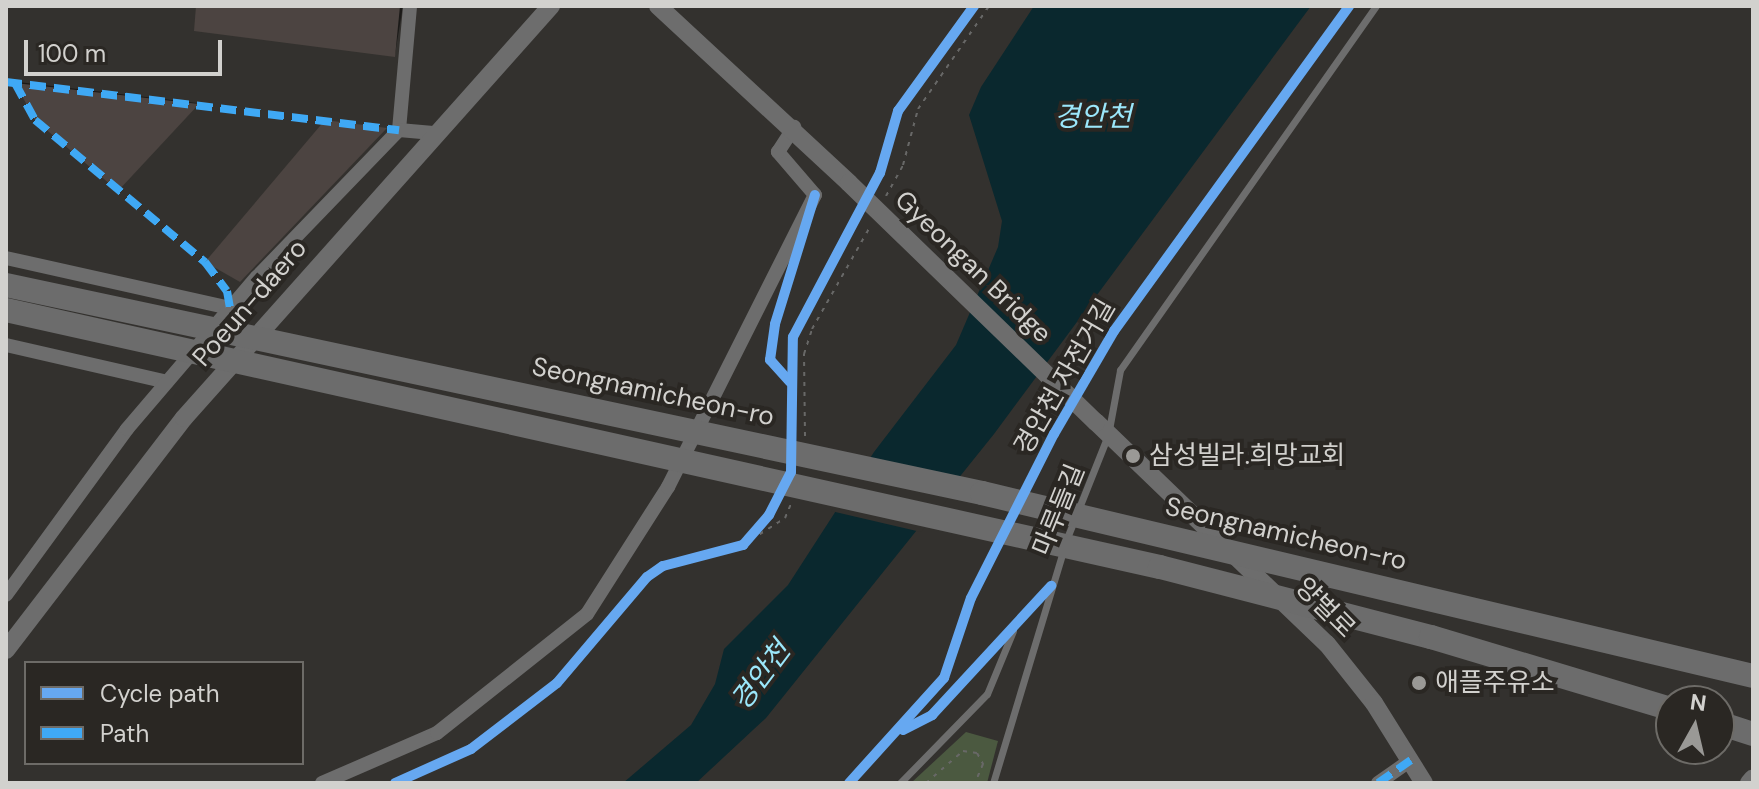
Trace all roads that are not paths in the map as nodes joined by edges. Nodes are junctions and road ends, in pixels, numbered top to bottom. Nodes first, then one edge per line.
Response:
1 (410, 6) edge
2 (564, 6) edge
3 (645, 6) edge
4 (658, 6) edge
5 (668, 6) edge
6 (1376, 6) edge
7 (544, 10) edge
8 (678, 25) junction
9 (794, 127) junction
10 (399, 130) junction
11 (436, 133) junction
12 (6, 258) edge
13 (6, 285) edge
14 (230, 308) junction
15 (6, 310) edge
16 (6, 345) edge
17 (167, 382) junction
18 (1102, 429) junction
19 (6, 595) edge
20 (1013, 631) dead end
21 (6, 650) edge
22 (1753, 676) edge
23 (1655, 704) edge
24 (1411, 760) junction
25 (322, 783) edge
26 (900, 783) edge
27 (993, 783) edge
28 (1378, 783) edge
29 (1424, 783) edge

1 - 10 street
2 - 7 street
3 - 8 street
4 - 8 street
5 - 8 street
6 - 18 lane, 마루들길
7 - 11 street, Poeun-daero
8 - 9 street, Gyeongan Bridge
9 - 18 street, Gyeongan Bridge, bridge
9 - 25 street
10 - 11 street
10 - 14 street
11 - 21 street, Poeun-daero
12 - 14 street
13 - 22 highway, Seongnamicheon-ro, bridge
14 - 17 street
15 - 23 highway, bridge
16 - 17 street
17 - 19 street
18 - 24 street, 양벌로
18 - 27 lane, 마루들길
20 - 26 lane
24 - 28 street
24 - 29 street, 양벌로

